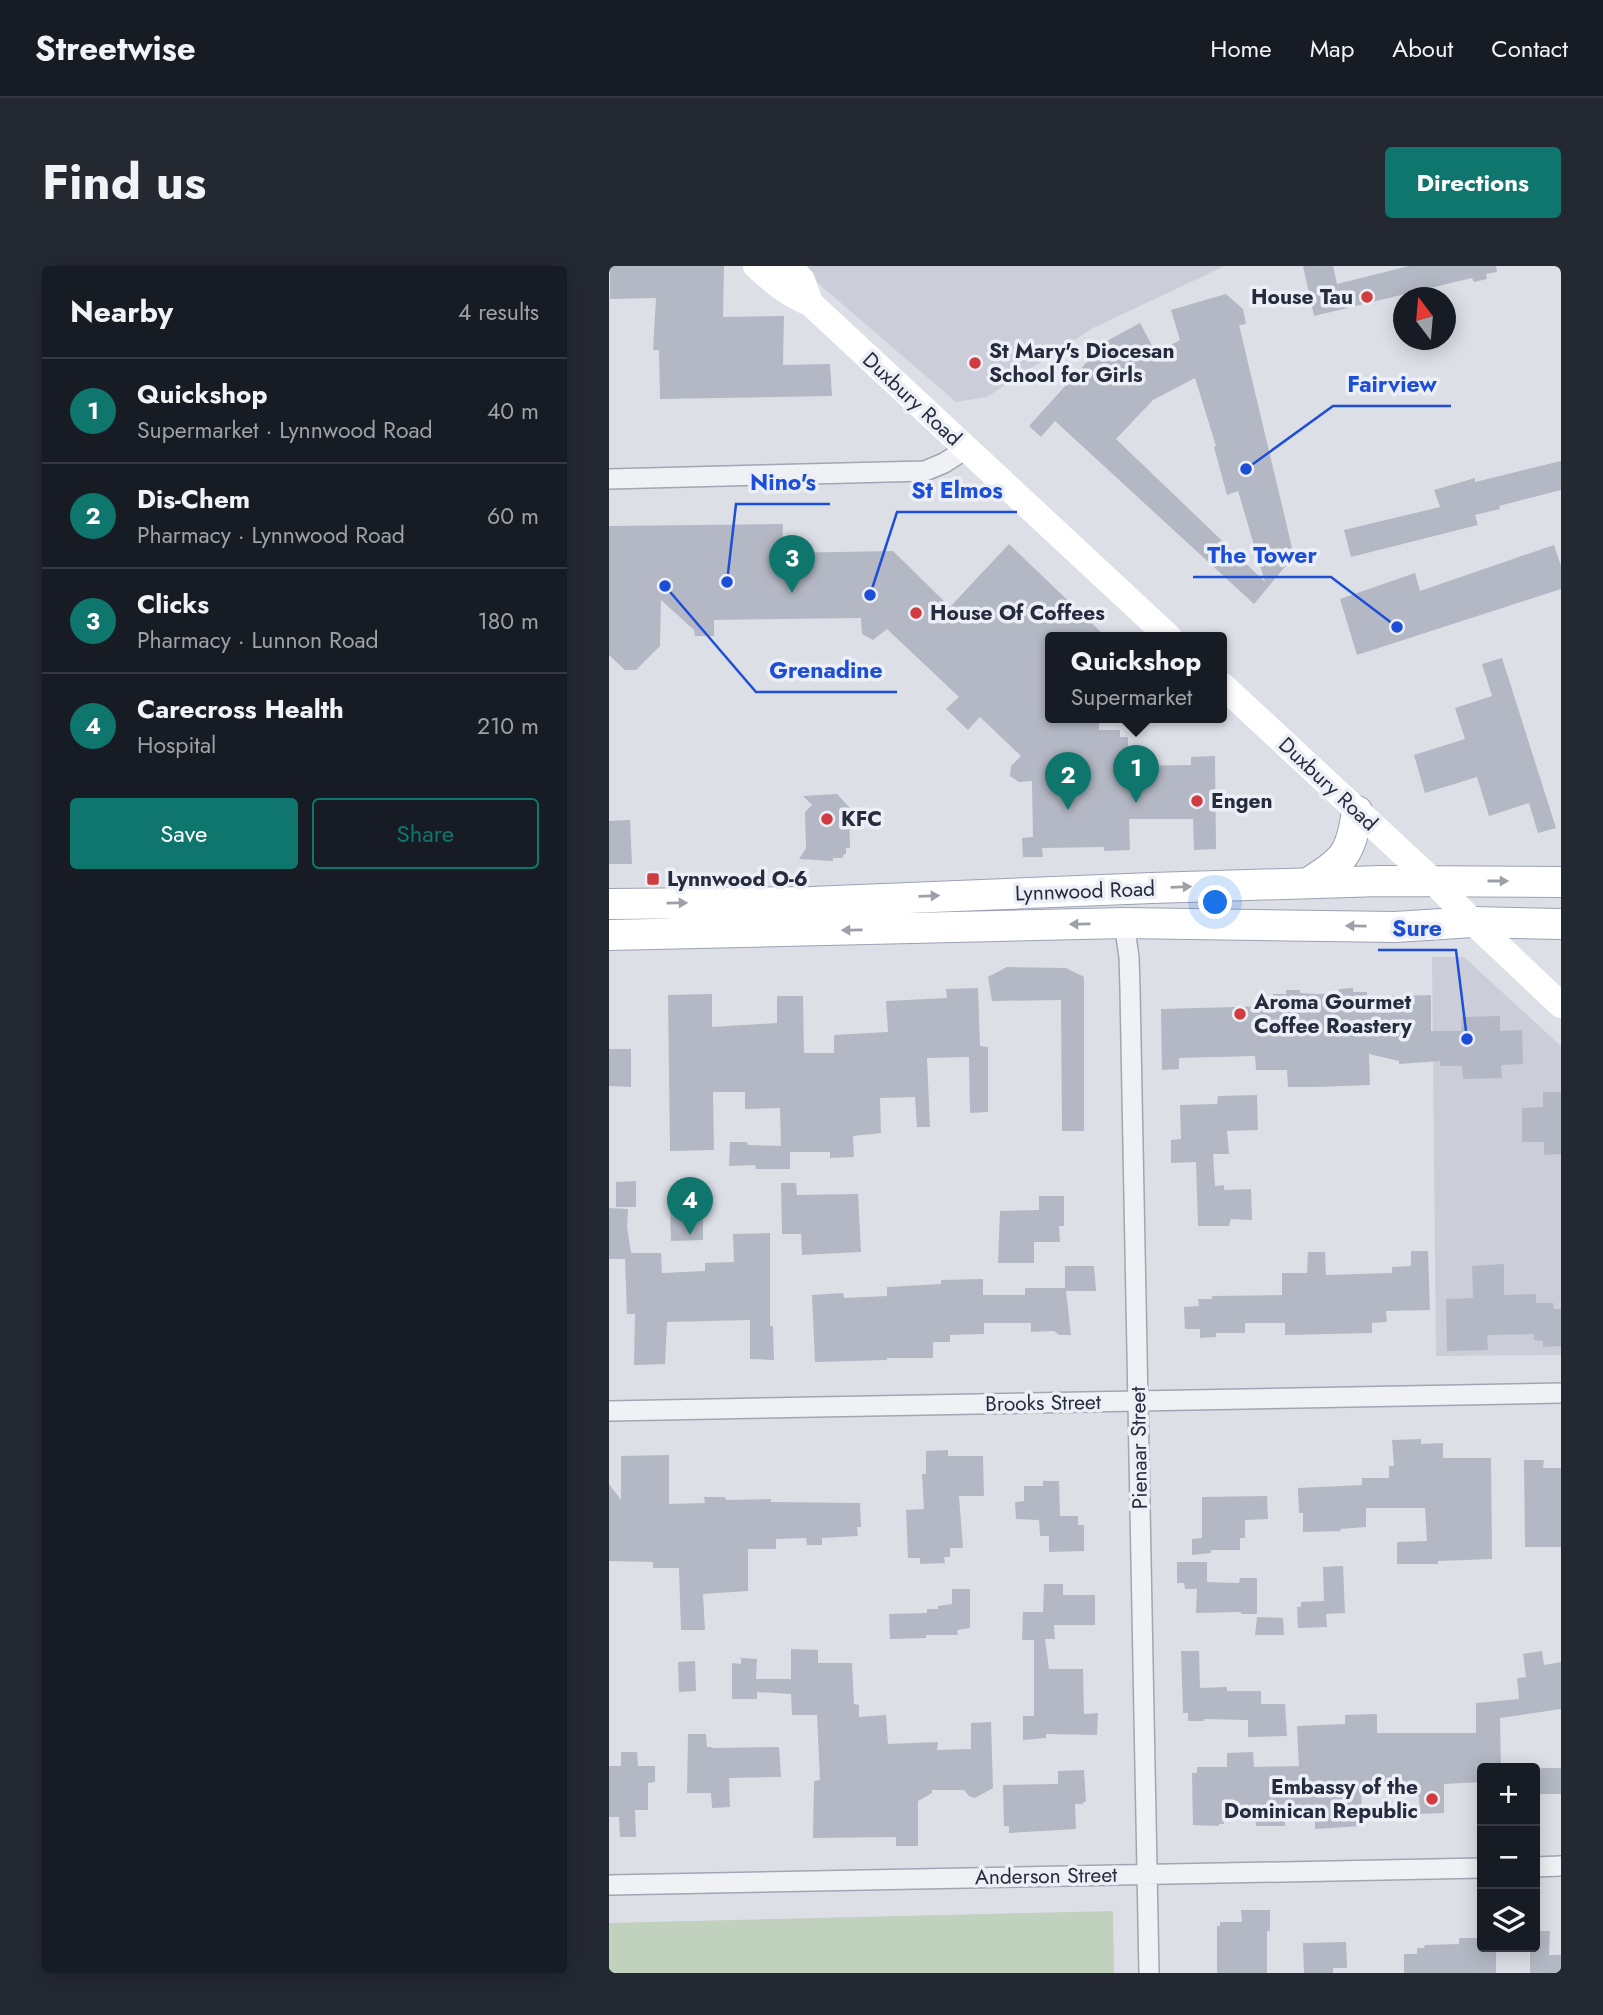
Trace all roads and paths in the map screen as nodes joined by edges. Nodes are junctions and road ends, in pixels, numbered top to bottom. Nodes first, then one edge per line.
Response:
1 (756, 266) edge
2 (789, 266) edge
3 (810, 303) junction
4 (967, 449) junction
5 (609, 479) edge
6 (1165, 632) edge
7 (1227, 690) edge
8 (1357, 811) junction
9 (1434, 882) junction
10 (1561, 882) edge
11 (1308, 884) junction
12 (1060, 892) junction
13 (609, 904) edge
14 (1473, 922) junction
15 (1124, 923) junction
16 (1561, 924) edge
17 (609, 936) edge
18 (1561, 1005) edge
19 (1561, 1393) edge
20 (1138, 1401) junction
21 (609, 1411) edge
22 (1561, 1866) edge
23 (1540, 1867) edge
24 (1477, 1868) edge
25 (1147, 1875) junction
26 (609, 1885) edge
27 (1149, 1973) edge

1 - 3 main road, Duxbury Road
2 - 3 main road, Duxbury Road
3 - 4 main road, Duxbury Road
4 - 5 street
4 - 6 main road, Duxbury Road
7 - 8 main road, Duxbury Road
8 - 9 main road, Duxbury Road
8 - 11 main road
9 -> 10 main road, Lynnwood Road
9 - 11 main road, Lynnwood Road
9 - 14 main road, Duxbury Road
12 -> 11 main road, Lynnwood Road
13 -> 12 main road, Lynnwood Road
12 - 15 main road
14 -> 15 main road, Lynnwood Road
14 - 16 main road, Lynnwood Road
14 - 18 main road, Duxbury Road
15 -> 17 main road, Lynnwood Road
15 - 20 street, Pienaar Street
19 - 20 street, Brooks Street
20 - 21 street, Brooks Street
20 - 25 street, Pienaar Street
22 - 23 street
24 - 25 street, Anderson Street
25 - 26 street, Anderson Street
25 - 27 street, Pienaar Street

